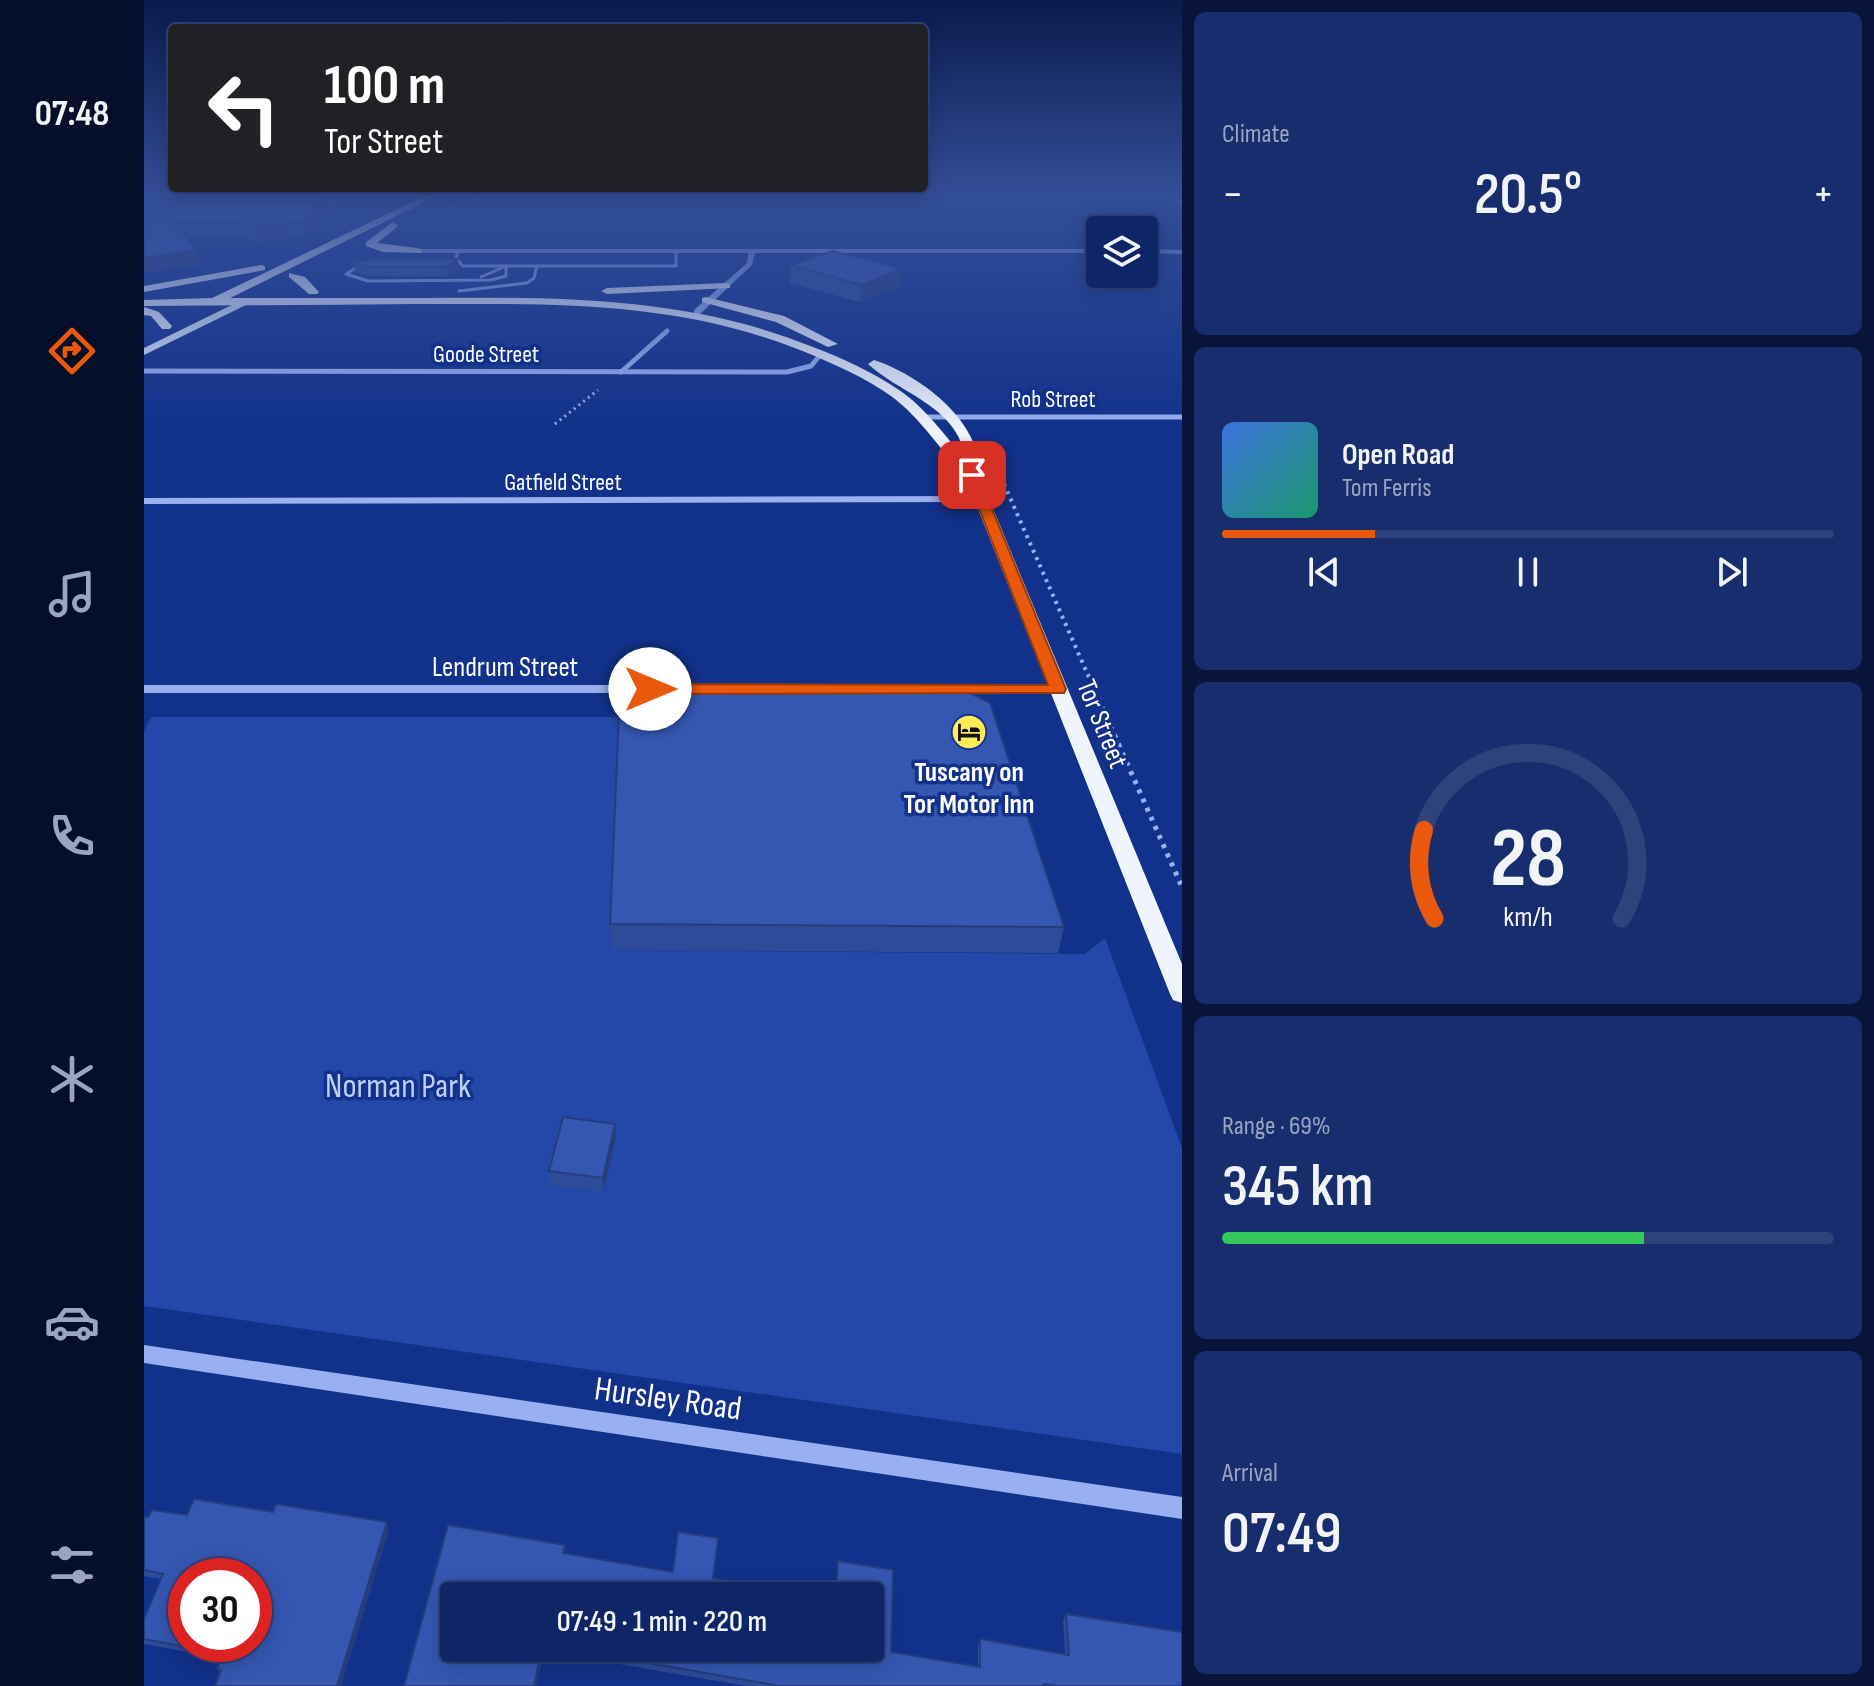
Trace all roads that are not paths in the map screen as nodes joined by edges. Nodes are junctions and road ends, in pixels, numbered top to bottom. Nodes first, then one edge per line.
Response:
1 (253, 275) edge
2 (276, 275) edge
3 (283, 275) edge
4 (296, 275) edge
5 (347, 275) edge
6 (507, 275) edge
7 (535, 275) edge
8 (738, 275) edge
9 (461, 285) junction
10 (726, 286) junction
11 (144, 291) edge
12 (607, 291) junction
13 (232, 292) junction
14 (260, 292) junction
15 (313, 292) junction
16 (710, 301) junction
17 (213, 302) junction
18 (244, 302) junction
19 (144, 303) edge
20 (144, 311) edge
21 (697, 312) junction
22 (171, 323) joint
23 (667, 331) dead end
24 (144, 352) edge
25 (821, 354) junction
26 (144, 371) edge
27 (621, 372) junction
28 (924, 417) junction
29 (950, 417) junction
30 (1182, 417) edge
31 (972, 475) junction
32 (981, 499) junction
33 (144, 501) edge
34 (144, 689) edge
35 (1058, 689) junction
36 (1182, 994) edge
37 (144, 1354) edge
38 (1182, 1508) edge

1 - 11 highway
2 - 13 highway
3 - 14 highway
4 - 15 highway
5 - 9 lane
6 - 9 lane
7 - 9 lane
8 - 10 street
9 - 12 highway
9 - 15 highway
10 - 12 highway
10 - 16 street
11 - 13 highway
12 - 16 highway, Tor Street
13 - 14 highway
13 - 17 highway
14 - 15 highway
14 - 18 highway
16 - 21 street
16 - 29 highway, Tor Street
17 - 18 highway, Tor Street
17 - 19 highway, Tor Street
17 - 22 main road
18 - 21 highway, Tor Street
18 - 24 main road
20 - 22 highway
21 - 25 highway, Tor Street
23 - 27 street
25 - 27 street, Goode Street
25 - 28 highway, Tor Street
26 - 27 street, Goode Street
28 - 29 street, Rob Street
28 - 31 highway, Tor Street
29 - 30 street, Rob Street
29 - 31 highway, Tor Street
31 - 32 highway, Tor Street
32 - 33 street, Gatfield Street
32 - 35 highway, Tor Street
34 - 35 street, Lendrum Street
35 - 36 highway, Tor Street
37 - 38 street, Hursley Road

